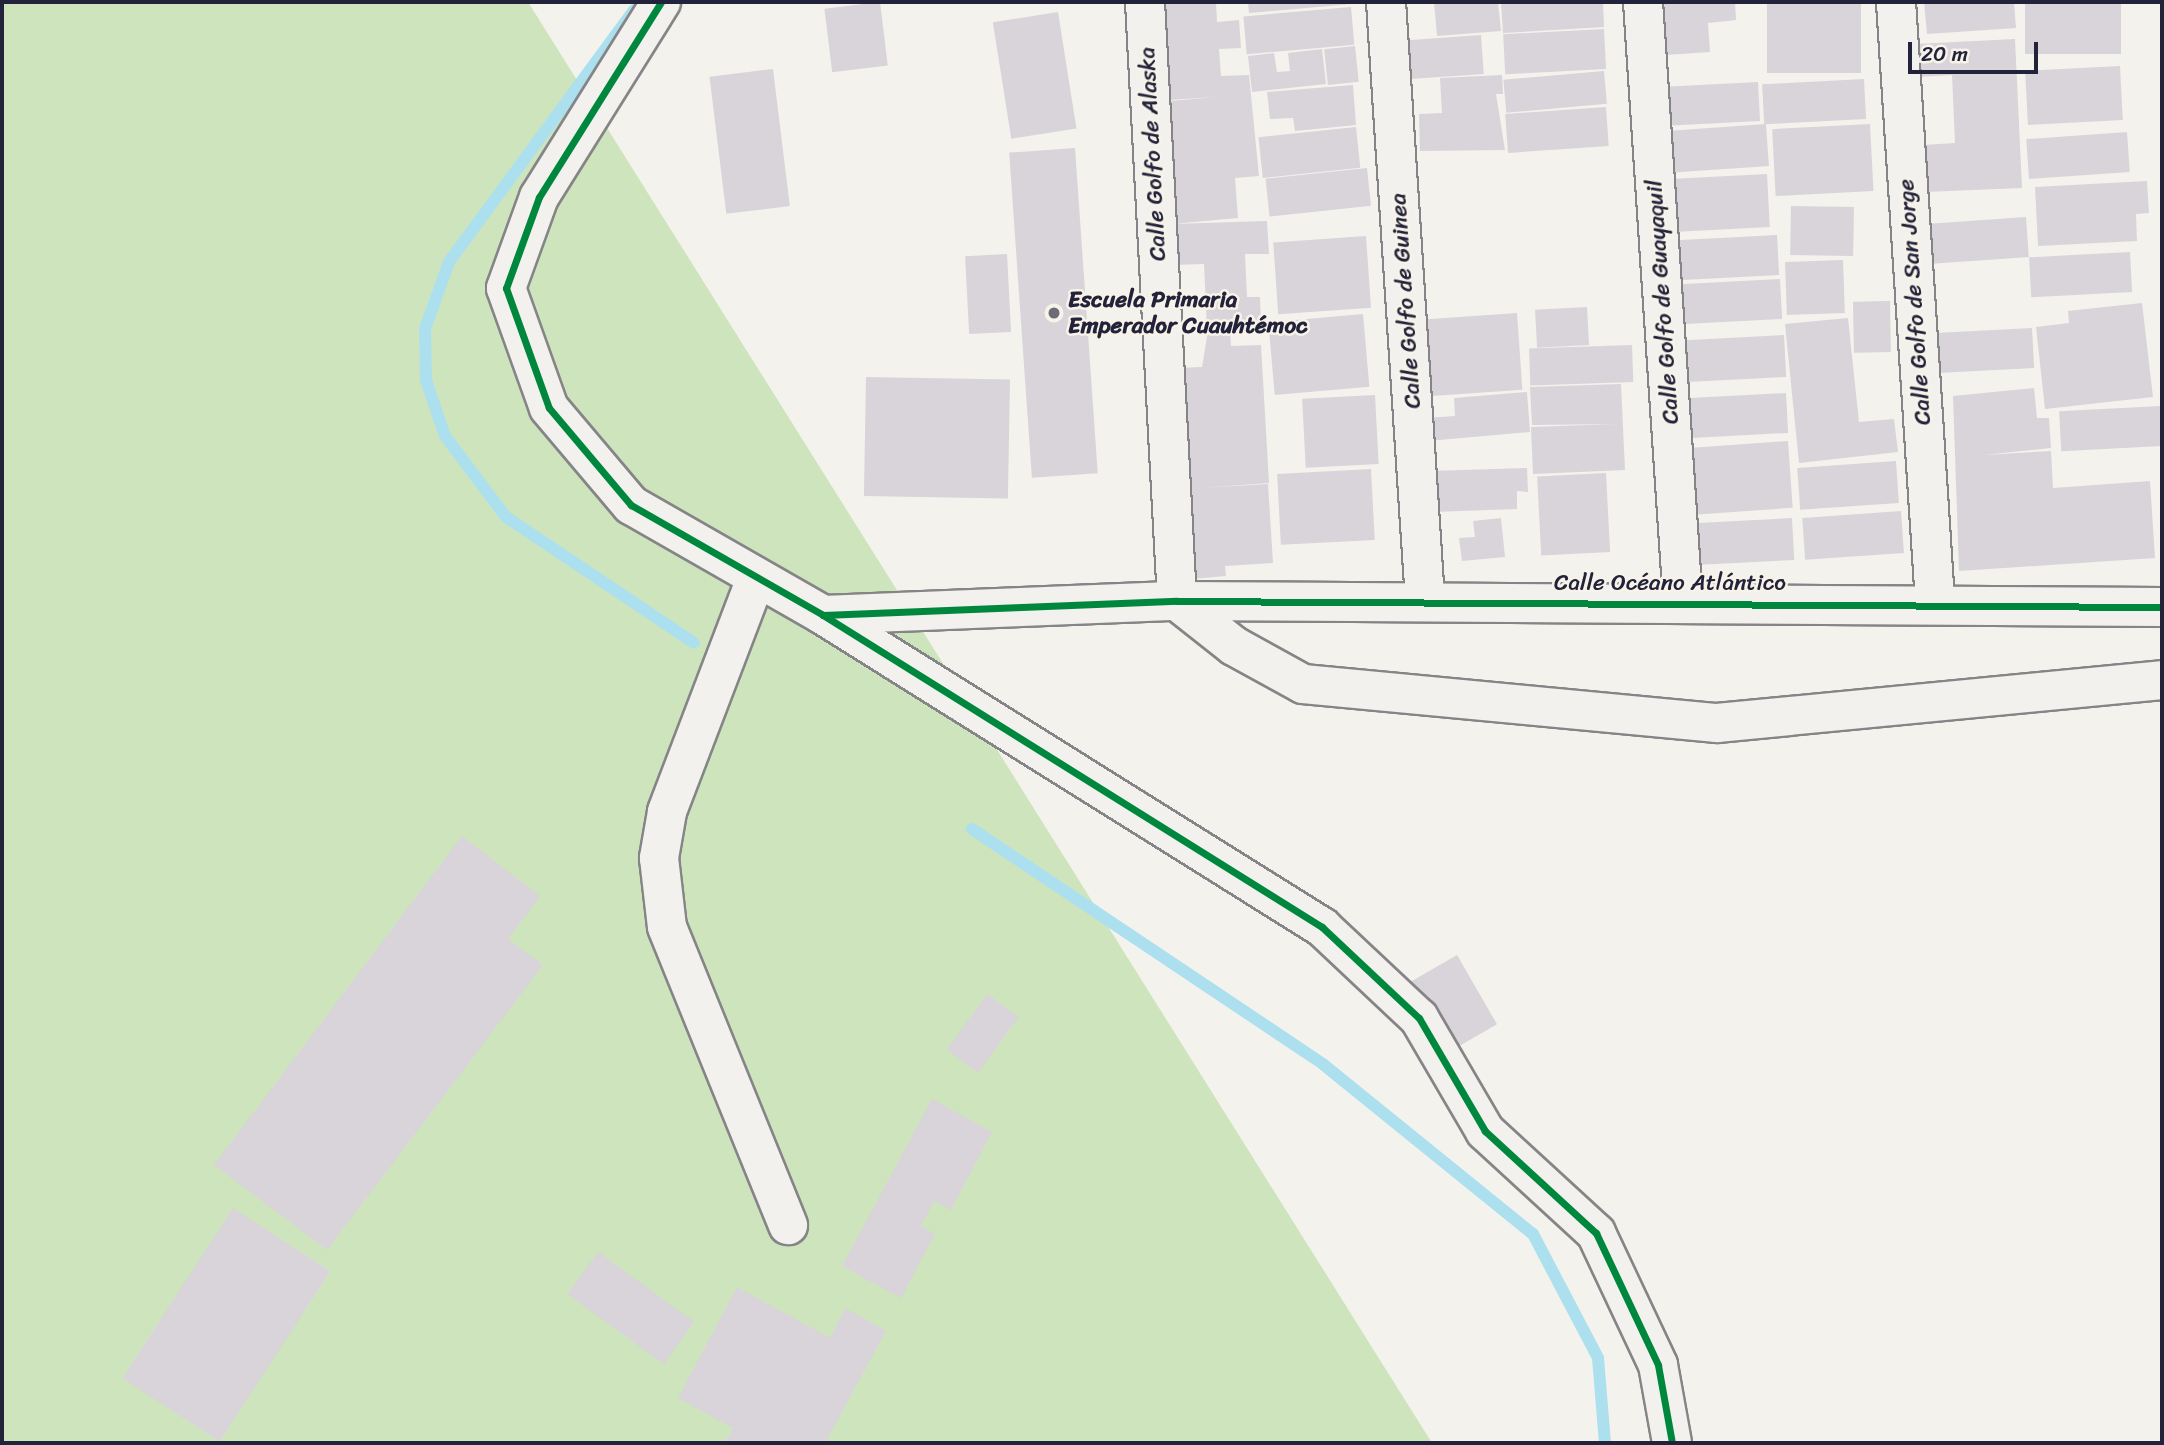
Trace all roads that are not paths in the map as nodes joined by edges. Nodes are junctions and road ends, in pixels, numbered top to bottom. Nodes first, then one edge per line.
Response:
1 (661, 2) edge
2 (1145, 2) edge
3 (1387, 2) edge
4 (1643, 2) edge
5 (1896, 2) edge
6 (755, 581) junction
7 (1177, 601) junction
8 (1425, 601) junction
9 (1935, 602) junction
10 (1683, 603) junction
11 (2162, 607) edge
12 (823, 615) junction
13 (2162, 680) edge
14 (788, 1225) dead end
15 (1672, 1443) edge

1 - 6 street
2 - 7 street, Calle Golfo de Alaska
3 - 8 street, Calle Golfo de Guinea
4 - 10 street, Calle Golfo de Guayaquil
5 - 9 street, Calle Golfo de San Jorge
6 - 12 street
6 - 14 street
7 - 8 street, Calle Océano Atlántico
7 - 12 street, Calle Océano Atlántico
7 - 13 street
8 - 10 street, Calle Océano Atlántico
9 - 10 street, Calle Océano Atlántico
9 - 11 street, Calle Océano Atlántico
12 - 15 street

